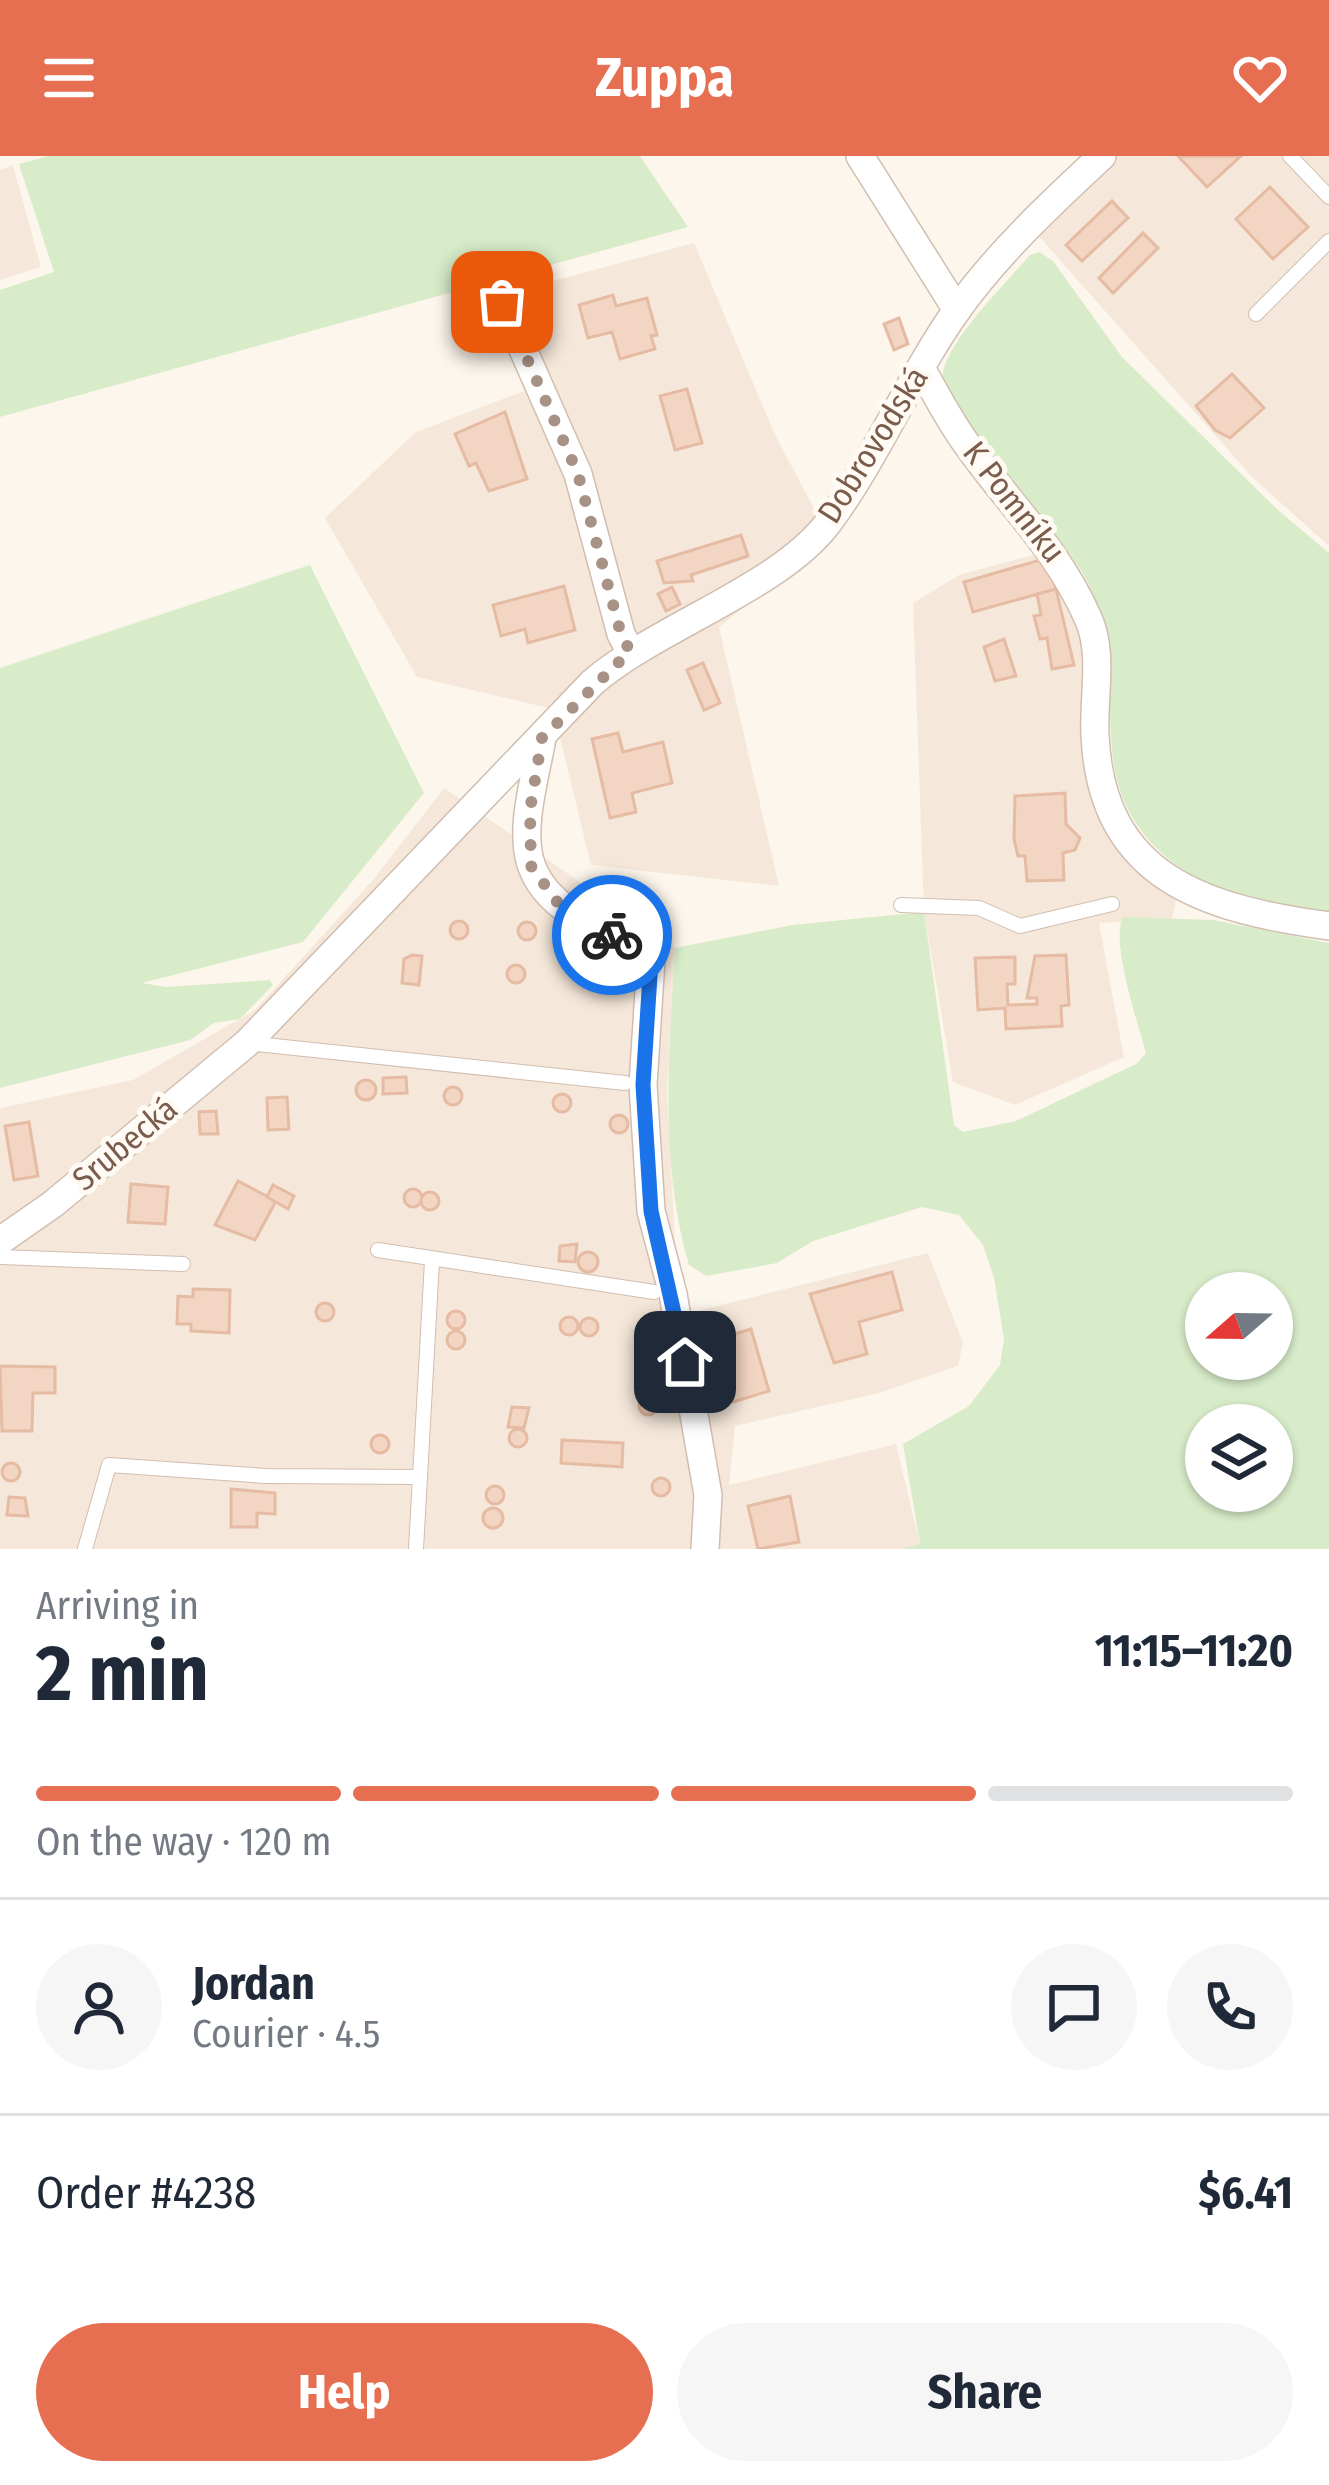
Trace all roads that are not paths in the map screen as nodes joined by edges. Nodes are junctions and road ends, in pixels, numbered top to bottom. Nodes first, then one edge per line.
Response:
1 (860, 156) edge
2 (1102, 156) edge
3 (1290, 156) edge
4 (1329, 196) edge
5 (1329, 241) edge
6 (502, 302) dead end
7 (957, 310) junction
8 (1256, 314) dead end
9 (921, 368) junction
10 (630, 651) junction
11 (542, 738) junction
12 (1112, 904) dead end
13 (901, 905) dead end
14 (1329, 926) edge
15 (247, 1042) junction
16 (625, 1083) dead end
17 (0, 1241) edge
18 (378, 1250) dead end
19 (0, 1257) edge
20 (432, 1261) junction
21 (182, 1264) dead end
22 (654, 1292) dead end
23 (420, 1477) junction
24 (85, 1549) edge
25 (416, 1549) edge
26 (705, 1549) edge

1 - 7 street
2 - 7 street, Dobrovodská
3 - 4 lane
5 - 8 lane
6 - 10 street
7 - 9 street, Dobrovodská
9 - 10 street, Dobrovodská
9 - 14 street, K Pomníku
10 - 11 street, Dobrovodská
11 - 15 street, Dobrovodská
11 - 26 street
12 - 13 lane
15 - 16 lane
15 - 17 street, Srubecká
18 - 20 lane
19 - 21 lane
20 - 22 lane
20 - 23 lane
23 - 24 lane
23 - 25 lane

